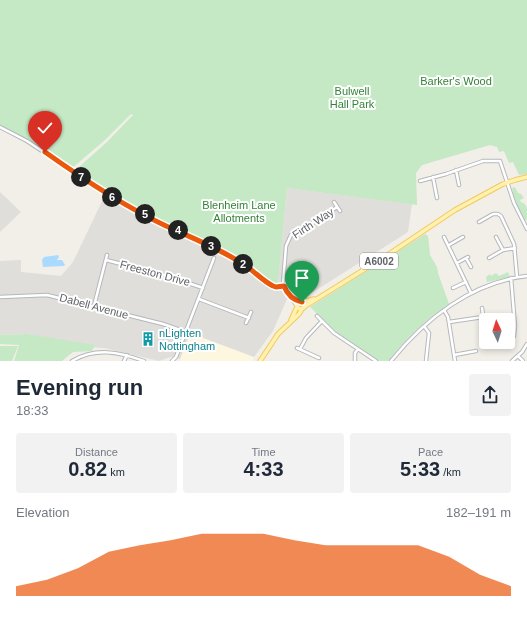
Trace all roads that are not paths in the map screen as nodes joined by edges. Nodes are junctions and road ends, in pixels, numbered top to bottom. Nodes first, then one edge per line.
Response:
1 (0, 127) edge
2 (456, 170) junction
3 (433, 177) junction
4 (527, 177) edge
5 (422, 179) dead end
6 (460, 183) dead end
7 (507, 183) junction
8 (437, 198) dead end
9 (334, 202) dead end
10 (337, 206) junction
11 (340, 211) dead end
12 (526, 223) edge
13 (483, 224) dead end
14 (527, 229) edge
15 (444, 237) dead end
16 (462, 237) dead end
17 (496, 237) dead end
18 (449, 245) junction
19 (515, 248) junction
20 (503, 250) junction
21 (107, 255) dead end
22 (214, 258) dead end
23 (491, 259) dead end
24 (106, 260) junction
25 (457, 263) junction
26 (471, 265) dead end
27 (527, 276) edge
28 (517, 277) junction
29 (511, 278) junction
30 (466, 282) junction
31 (284, 286) junction
32 (454, 287) dead end
33 (203, 288) junction
34 (471, 293) junction
35 (0, 296) edge
36 (290, 296) junction
37 (320, 297) junction
38 (199, 299) junction
39 (301, 302) junction
40 (94, 306) junction
41 (297, 306) junction
42 (303, 308) junction
43 (482, 308) dead end
44 (444, 310) junction
45 (251, 312) dead end
46 (483, 313) edge
47 (514, 313) edge
48 (317, 316) dead end
49 (249, 318) junction
50 (479, 318) edge
51 (322, 321) junction
52 (289, 322) junction
53 (449, 322) junction
54 (246, 323) dead end
55 (424, 326) junction
56 (186, 332) junction
57 (527, 344) edge
58 (358, 349) junction
59 (474, 351) dead end
60 (127, 355) junction
61 (454, 355) junction
62 (518, 356) junction
63 (176, 357) junction
64 (319, 358) dead end
65 (72, 361) edge
66 (124, 361) edge
67 (144, 361) edge
68 (172, 361) edge
69 (177, 361) edge
70 (260, 361) edge
71 (355, 361) edge
72 (376, 361) edge
73 (391, 361) edge
74 (426, 361) edge
75 (455, 361) edge
76 (512, 361) edge
77 (523, 361) edge

1 - 31 street
2 - 3 street
2 - 6 street
2 - 7 street
3 - 5 street
3 - 8 street
4 - 7 main road, A6002
7 - 12 street
7 - 37 main road, A6002
9 - 10 street, Firth Way
10 - 11 street, Firth Way
10 - 31 street, Firth Way
12 - 14 street
13 - 19 street
15 - 18 street
16 - 18 street
17 - 20 street
18 - 25 street
19 - 20 street
19 - 28 street
20 - 23 street
21 - 24 street
22 - 33 street
24 - 33 street, Freeston Drive
24 - 40 street
25 - 26 street
25 - 30 street
27 - 28 street
28 - 29 street
29 - 34 street
29 - 47 street
30 - 32 street
30 - 34 street
31 - 36 street
33 - 38 street
34 - 44 street
35 - 40 street, Dabell Avenue
36 - 39 street
36 - 41 street
37 - 39 main road, A6002
37 - 42 main road, A6002
38 - 49 street
38 - 56 street
39 - 41 main road
39 - 42 main road
40 - 56 street, Dabell Avenue
41 - 42 main road
41 - 52 main road, A6002
42 - 52 main road, A6002
43 - 46 street
44 - 53 street
44 - 55 street
45 - 49 street
48 - 51 street
49 - 54 street
50 - 53 street
51 - 58 street
51 - 64 street
52 - 70 main road, A6002
53 - 61 street
55 - 73 street
55 - 74 street
56 - 63 street
57 - 62 street
58 - 71 street
58 - 72 street
59 - 61 street
60 - 65 street
60 - 66 street
60 - 67 street
61 - 75 street
62 - 76 street
62 - 77 street
63 - 68 street
63 - 69 street

